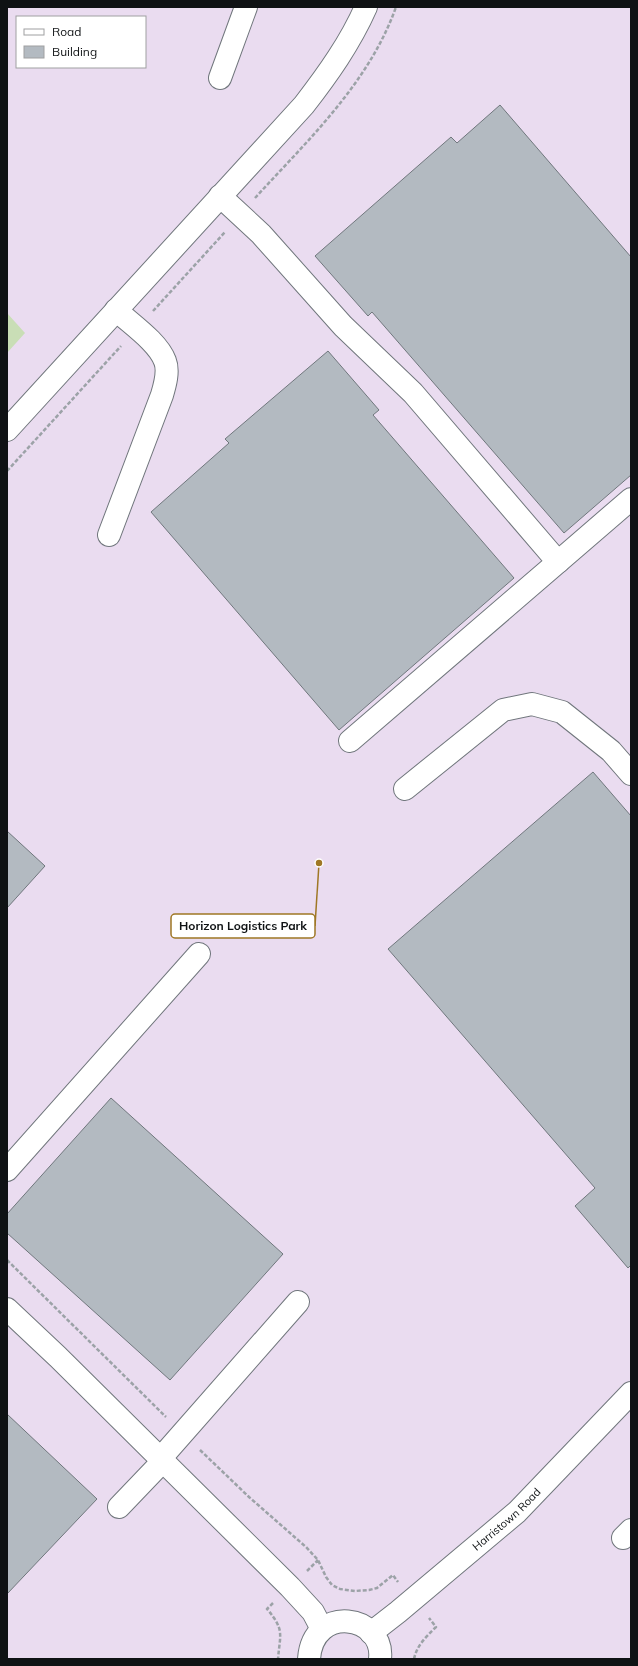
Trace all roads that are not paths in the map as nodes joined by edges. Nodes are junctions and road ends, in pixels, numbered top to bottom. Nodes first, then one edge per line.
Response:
1 (246, 7) edge
2 (366, 7) edge
3 (220, 78) dead end
4 (220, 196) junction
5 (116, 310) junction
6 (7, 430) edge
7 (631, 499) edge
8 (109, 535) dead end
9 (558, 562) junction
10 (350, 742) dead end
11 (631, 774) edge
12 (405, 789) dead end
13 (198, 954) dead end
14 (7, 1170) edge
15 (298, 1302) dead end
16 (7, 1309) edge
17 (631, 1393) edge
18 (162, 1460) junction
19 (119, 1507) dead end
20 (322, 1629) junction
21 (371, 1633) junction
22 (309, 1659) edge
23 (380, 1659) edge

1 - 3 street
2 - 4 street
4 - 5 street
4 - 9 street
5 - 6 street
5 - 8 street
7 - 9 street
9 - 10 street
11 - 12 street
13 - 14 street
15 - 18 street
16 - 18 street
17 - 21 street, Harristown Road
18 - 19 street
18 - 20 street
20 - 21 street
20 - 22 street
21 - 23 street

